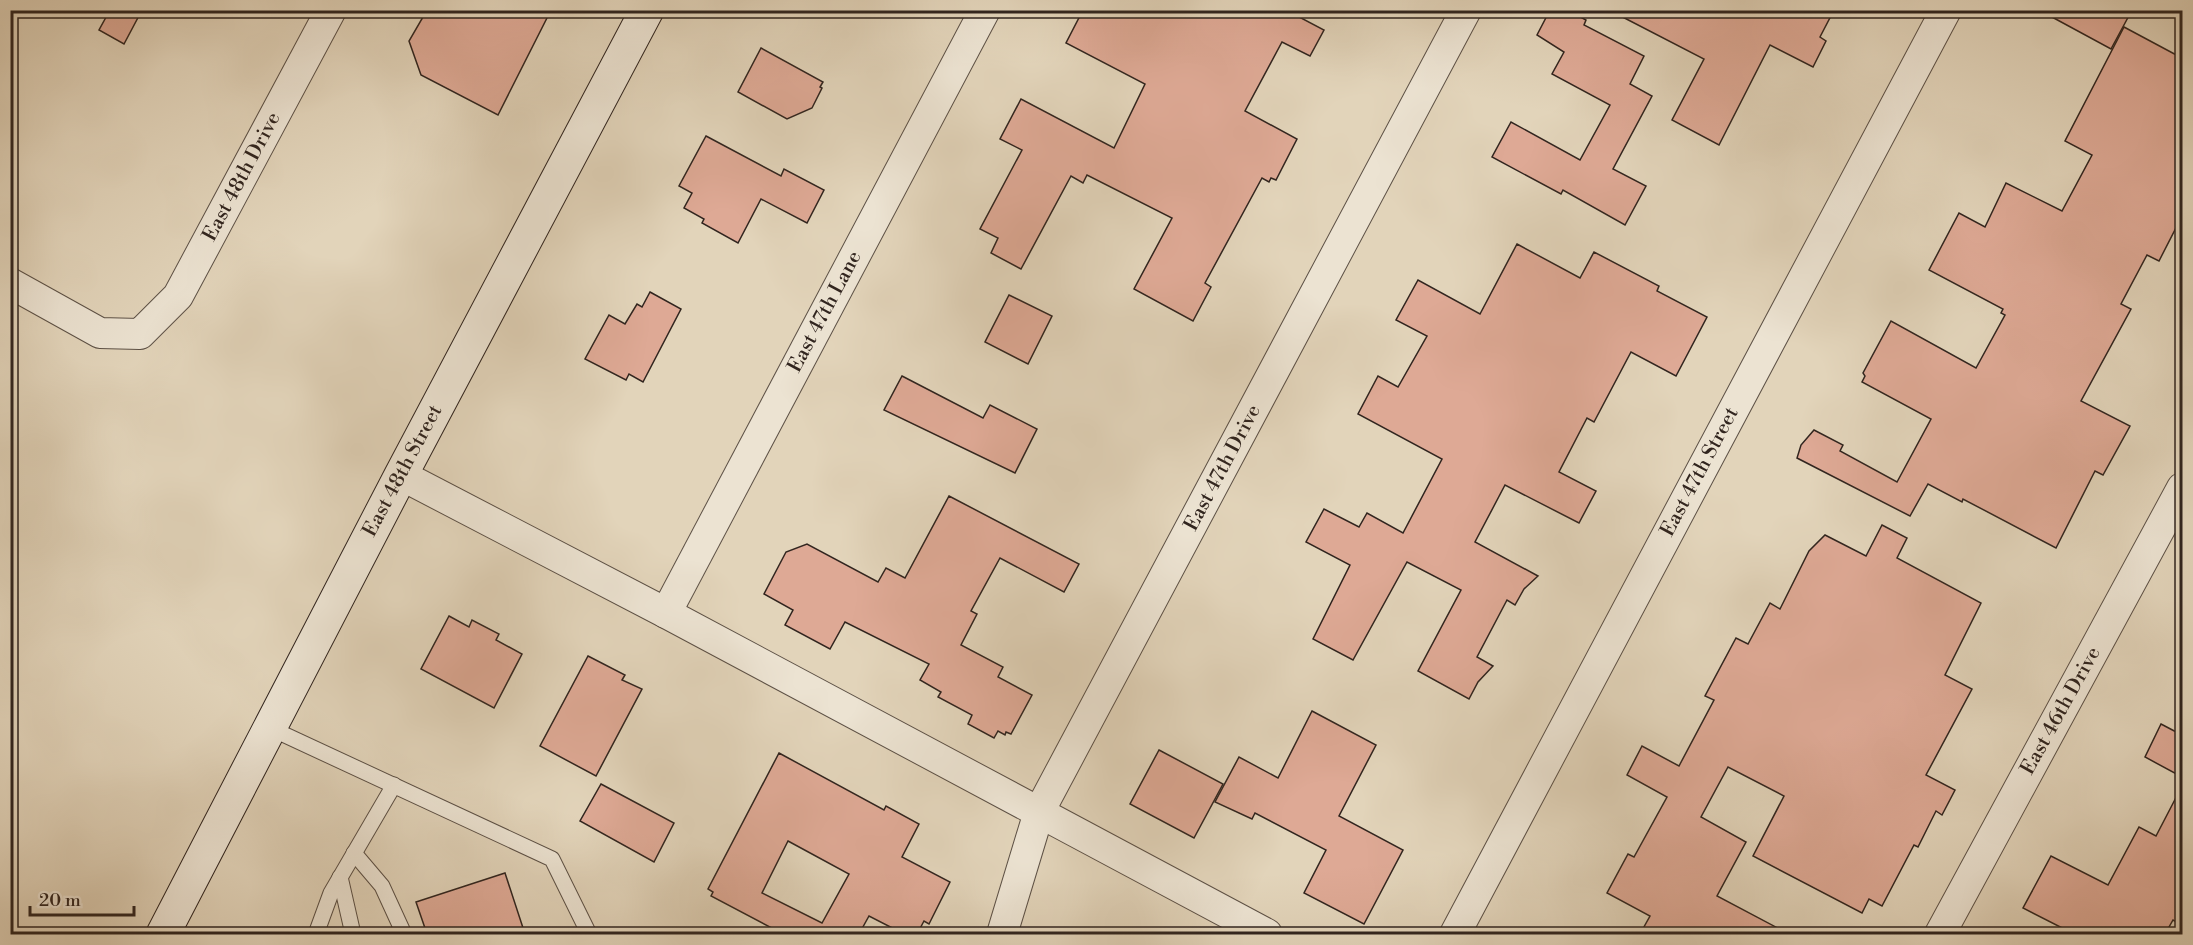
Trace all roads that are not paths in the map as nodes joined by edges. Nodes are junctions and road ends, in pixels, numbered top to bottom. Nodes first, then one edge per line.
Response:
1 (331, 10) edge
2 (647, 10) edge
3 (985, 10) edge
4 (1466, 10) edge
5 (1946, 10) edge
6 (10, 283) edge
7 (401, 475) junction
8 (2182, 488) edge
9 (666, 613) junction
10 (270, 728) junction
11 (394, 785) junction
12 (1039, 812) junction
13 (354, 853) junction
14 (340, 877) junction
15 (163, 934) edge
16 (316, 934) edge
17 (353, 934) edge
18 (404, 934) edge
19 (589, 934) edge
20 (1002, 934) edge
21 (1267, 934) edge
22 (1455, 934) edge
23 (1940, 934) edge

1 - 6 street, East 48th Drive
2 - 7 street, East 48th Street
3 - 9 street, East 47th Lane
4 - 12 street, East 47th Drive
5 - 22 street, East 47th Street
7 - 9 street
7 - 10 street, East 48th Street
8 - 23 street, East 46th Drive
9 - 12 street
10 - 11 lane
10 - 15 street, East 48th Street
11 - 13 lane
11 - 19 lane
12 - 20 street, East 47th Drive
12 - 21 street
13 - 14 lane
13 - 18 lane
14 - 16 lane
14 - 17 lane

